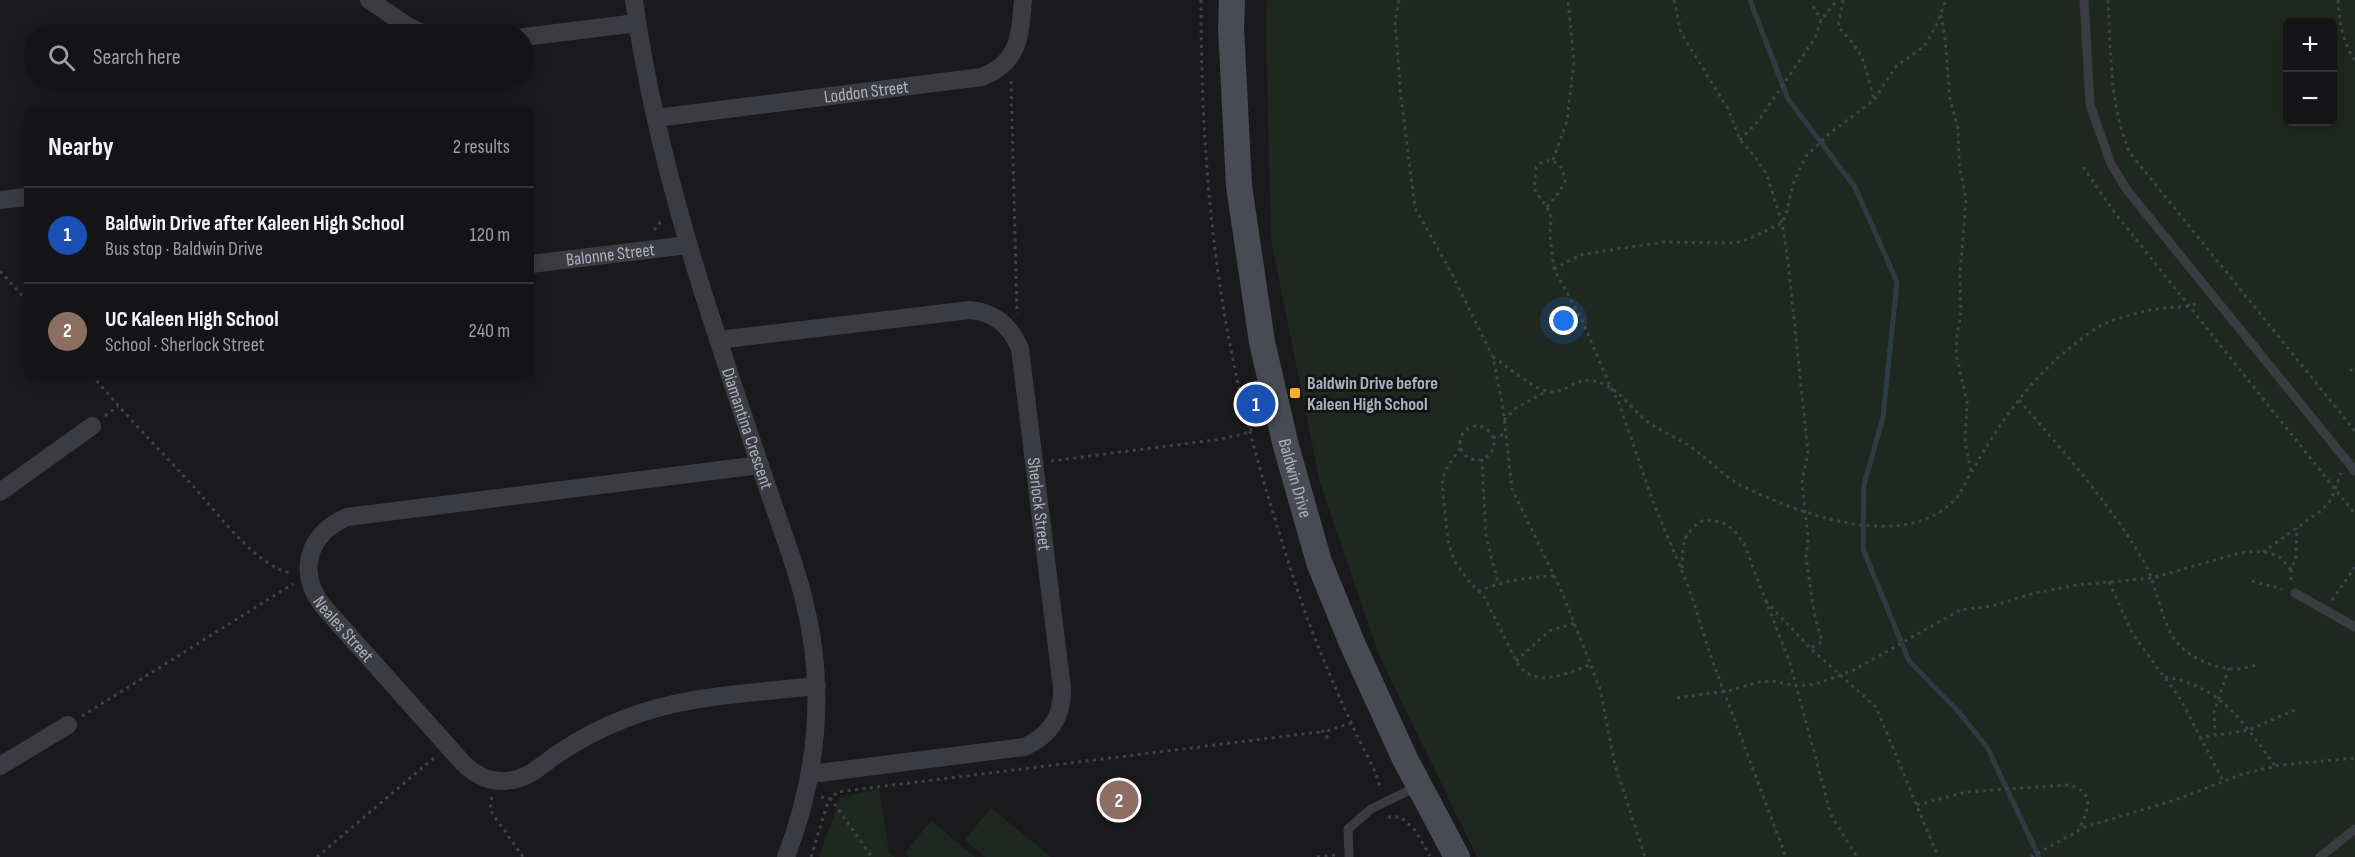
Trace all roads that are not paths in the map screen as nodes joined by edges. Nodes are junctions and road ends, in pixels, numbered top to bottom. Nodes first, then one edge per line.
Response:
1 (369, 0) edge
2 (634, 0) edge
3 (1023, 0) edge
4 (1232, 0) edge
5 (2084, 0) edge
6 (637, 23) junction
7 (405, 24) edge
8 (534, 36) edge
9 (656, 118) junction
10 (24, 196) edge
11 (0, 200) edge
12 (688, 245) junction
13 (534, 264) edge
14 (718, 340) junction
15 (92, 426) dead end
16 (760, 465) junction
17 (2355, 471) edge
18 (0, 492) edge
19 (2295, 594) road end
20 (2355, 627) edge
21 (817, 686) junction
22 (68, 725) road end
23 (0, 766) edge
24 (810, 774) junction
25 (1419, 786) junction
26 (2355, 829) edge
27 (1349, 855) edge
28 (786, 857) edge
29 (1457, 857) edge
30 (2320, 857) edge

1 - 7 street
2 - 6 street, Diamantina Crescent
3 - 9 street, Loddon Street
4 - 25 main road, Baldwin Drive
5 - 17 lane
6 - 8 street
6 - 9 street, Diamantina Crescent
9 - 12 street, Diamantina Crescent
10 - 11 street
12 - 13 street, Balonne Street
12 - 14 street, Diamantina Crescent
14 - 16 street, Diamantina Crescent
14 - 24 street, Sherlock Street
15 - 18 street
16 - 21 street, Diamantina Crescent
16 - 21 street, Neales Street
19 - 20 lane
21 - 24 street, Diamantina Crescent
22 - 23 street
24 - 28 street, Diamantina Crescent
25 - 27 lane
25 - 29 main road, Baldwin Drive
26 - 30 lane

